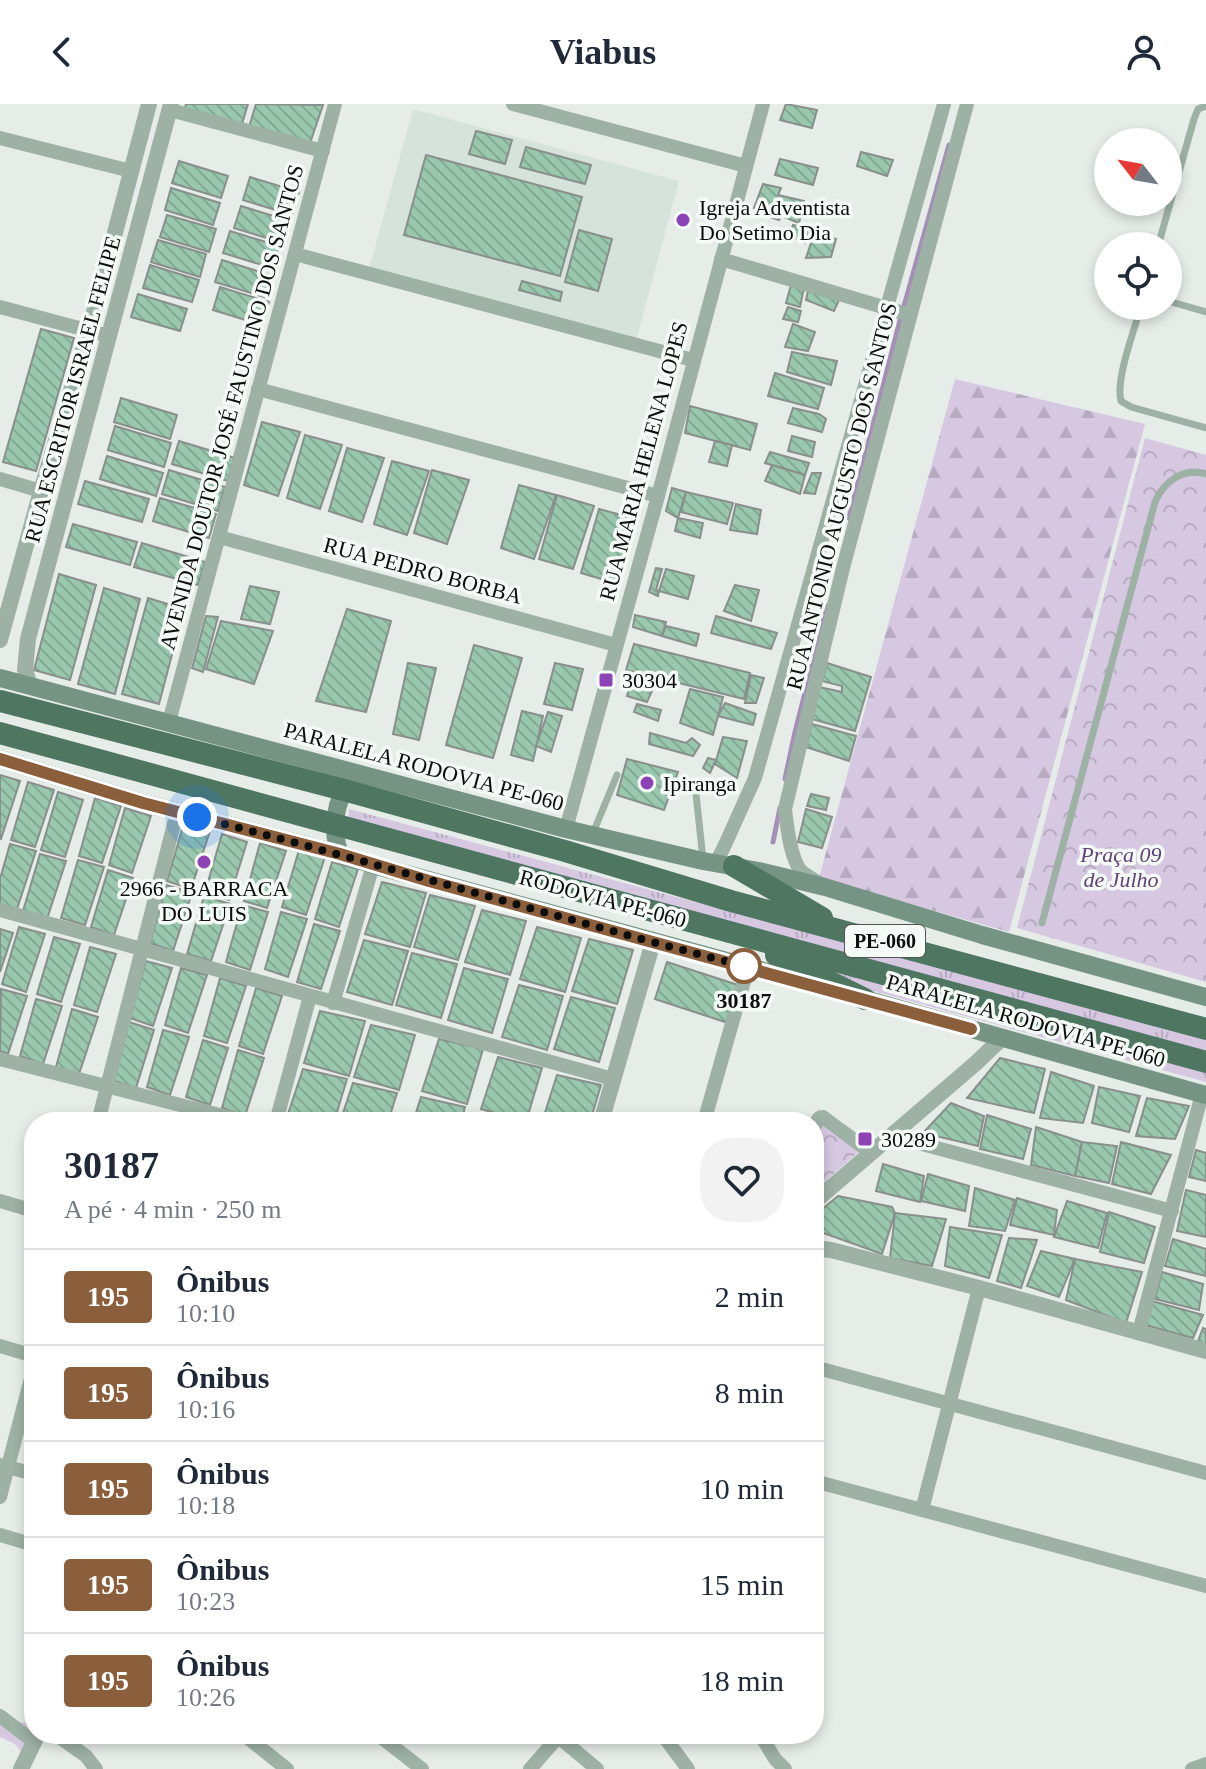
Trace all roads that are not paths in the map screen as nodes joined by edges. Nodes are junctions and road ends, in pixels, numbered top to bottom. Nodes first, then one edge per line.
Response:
1 (149, 104) edge
2 (335, 104) edge
3 (513, 104) edge
4 (763, 104) edge
5 (944, 104) edge
6 (967, 104) edge
7 (1206, 106) edge
8 (171, 107) edge
9 (0, 138) edge
10 (323, 151) junction
11 (746, 166) junction
12 (131, 171) junction
13 (1162, 232) edge
14 (295, 254) junction
15 (721, 259) junction
16 (1182, 305) edge
17 (0, 307) edge
18 (898, 311) junction
19 (1206, 312) edge
20 (1137, 320) edge
21 (89, 331) junction
22 (109, 336) junction
23 (693, 360) junction
24 (258, 389) junction
25 (1206, 428) edge
26 (1206, 474) edge
27 (0, 479) edge
28 (41, 491) junction
29 (658, 496) junction
30 (219, 537) junction
31 (0, 640) edge
32 (616, 645) junction
33 (0, 678) edge
34 (30, 686) junction
35 (0, 701) edge
36 (169, 722) junction
37 (0, 733) edge
38 (0, 759) edge
39 (364, 774) junction
40 (617, 775) dead end
41 (344, 790) junction
42 (696, 794) dead end
43 (177, 812) junction
44 (335, 824) junction
45 (566, 829) junction
46 (592, 836) junction
47 (340, 854) junction
48 (718, 863) junction
49 (373, 865) junction
50 (825, 887) junction
51 (0, 910) edge
52 (1042, 923) dead end
53 (844, 930) junction
54 (736, 935) junction
55 (653, 942) junction
56 (143, 948) junction
57 (748, 967) junction
58 (310, 996) junction
59 (1206, 997) edge
60 (865, 999) junction
61 (333, 1003) junction
62 (1206, 1029) edge
63 (1001, 1039) junction
64 (0, 1059) edge
65 (1206, 1062) edge
66 (613, 1079) junction
67 (107, 1085) junction
68 (1204, 1095) edge
69 (100, 1112) edge
70 (209, 1112) edge
71 (279, 1112) edge
72 (604, 1112) edge
73 (707, 1112) edge
74 (824, 1118) edge
75 (892, 1136) junction
76 (871, 1153) junction
77 (824, 1193) edge
78 (0, 1201) edge
79 (24, 1208) edge
80 (1172, 1211) junction
81 (824, 1249) edge
82 (979, 1288) junction
83 (1139, 1332) junction
84 (0, 1346) edge
85 (1206, 1351) edge
86 (24, 1353) edge
87 (824, 1370) edge
88 (24, 1400) edge
89 (949, 1403) junction
90 (4, 1466) edge
91 (24, 1471) edge
92 (1206, 1473) edge
93 (824, 1484) edge
94 (0, 1497) edge
95 (922, 1510) junction
96 (0, 1535) edge
97 (24, 1542) edge
98 (1206, 1586) edge
99 (0, 1716) edge
100 (24, 1731) edge
101 (33, 1744) edge
102 (69, 1744) edge
103 (256, 1744) edge
104 (390, 1744) edge
105 (550, 1744) edge
106 (567, 1744) edge
107 (669, 1744) edge
108 (766, 1744) edge
109 (21, 1769) edge
110 (96, 1769) edge
111 (287, 1769) edge
112 (422, 1769) edge
113 (530, 1769) edge
114 (597, 1769) edge
115 (688, 1769) edge
116 (785, 1769) edge

1 - 12 street, RUA ESCRITOR ISRAEL FELIPE
2 - 10 street, AVENIDA DOUTOR JOSÉ FAUSTINO DOS SANTOS
3 - 11 street
4 - 11 street, RUA MARIA HELENA LOPES
5 - 18 street
6 - 18 street, RUA ANTONIO AUGUSTO DOS SANTOS
7 - 13 lane
8 - 10 street
8 - 22 street, RUA ESCRITOR ISRAEL FELIPE
9 - 12 street
10 - 14 street, AVENIDA DOUTOR JOSÉ FAUSTINO DOS SANTOS
11 - 15 street, RUA MARIA HELENA LOPES
12 - 21 street, RUA ESCRITOR ISRAEL FELIPE
14 - 23 street
14 - 24 street, AVENIDA DOUTOR JOSÉ FAUSTINO DOS SANTOS
15 - 18 street
15 - 23 street, RUA MARIA HELENA LOPES
16 - 19 lane
17 - 21 street
18 - 48 street
18 - 50 street, RUA ANTONIO AUGUSTO DOS SANTOS
20 - 25 lane
21 - 22 street
21 - 28 street, RUA ESCRITOR ISRAEL FELIPE
22 - 34 street, RUA ESCRITOR ISRAEL FELIPE
23 - 29 street, RUA MARIA HELENA LOPES
24 - 29 street
24 - 30 street, AVENIDA DOUTOR JOSÉ FAUSTINO DOS SANTOS
26 - 52 lane
27 - 28 street
28 - 31 street, RUA ESCRITOR ISRAEL FELIPE
29 - 32 street, RUA MARIA HELENA LOPES
30 - 32 street, RUA PEDRO BORBA
30 - 36 street, AVENIDA DOUTOR JOSÉ FAUSTINO DOS SANTOS
32 - 45 street, RUA MARIA HELENA LOPES
33 - 34 main road, PARALELA RODOVIA PE-060 / PE-060
34 - 36 main road, PARALELA RODOVIA PE-060 / PE-060
35 - 41 highway, RODOVIA PE-060 / PE-060
36 - 39 main road, PARALELA RODOVIA PE-060 / PE-060
37 - 44 highway, RODOVIA PE-060 / PE-060
38 - 43 main road, PARALELA RODOVIA PE-060
39 - 41 main road
39 - 45 main road, PARALELA RODOVIA PE-060 / PE-060
40 - 46 lane
41 - 44 main road
41 - 53 highway, RODOVIA PE-060 / PE-060
42 - 48 lane
43 - 47 main road, PARALELA RODOVIA PE-060
43 - 56 street
44 - 47 main road
44 - 54 highway, RODOVIA PE-060 / PE-060
45 - 46 main road, PARALELA RODOVIA PE-060 / PE-060
46 - 48 main road, PARALELA RODOVIA PE-060 / PE-060
47 - 49 main road, PARALELA RODOVIA PE-060
48 - 50 main road, PARALELA RODOVIA PE-060 / PE-060
48 - 53 highway
49 - 55 main road, PARALELA RODOVIA PE-060
49 - 61 street
50 - 59 main road, PARALELA RODOVIA PE-060 / PE-060
51 - 56 street
53 - 62 highway, RODOVIA PE-060 / PE-060
54 - 60 highway
54 - 65 highway, RODOVIA PE-060 / PE-060
55 - 57 main road, PARALELA RODOVIA PE-060
55 - 66 street
56 - 58 street
56 - 67 street
57 - 60 main road, PARALELA RODOVIA PE-060
57 - 73 street
58 - 61 street
58 - 71 street
60 - 63 main road, PARALELA RODOVIA PE-060
61 - 66 street
63 - 68 main road, PARALELA RODOVIA PE-060
63 - 75 street
64 - 67 street
66 - 72 street
67 - 69 street
67 - 70 street
68 - 80 street
74 - 76 street
75 - 76 street
75 - 80 street
76 - 77 street
78 - 79 street
80 - 83 street
81 - 82 street
82 - 83 street
82 - 89 street
83 - 85 street
84 - 86 street
87 - 89 street
88 - 90 street
89 - 92 street
89 - 95 street
90 - 91 street
90 - 94 street
93 - 95 street
95 - 98 street
96 - 97 street
99 - 100 street
101 - 109 street
102 - 110 street
103 - 111 street
104 - 112 street
105 - 113 street
106 - 114 street
107 - 115 street
108 - 116 street

